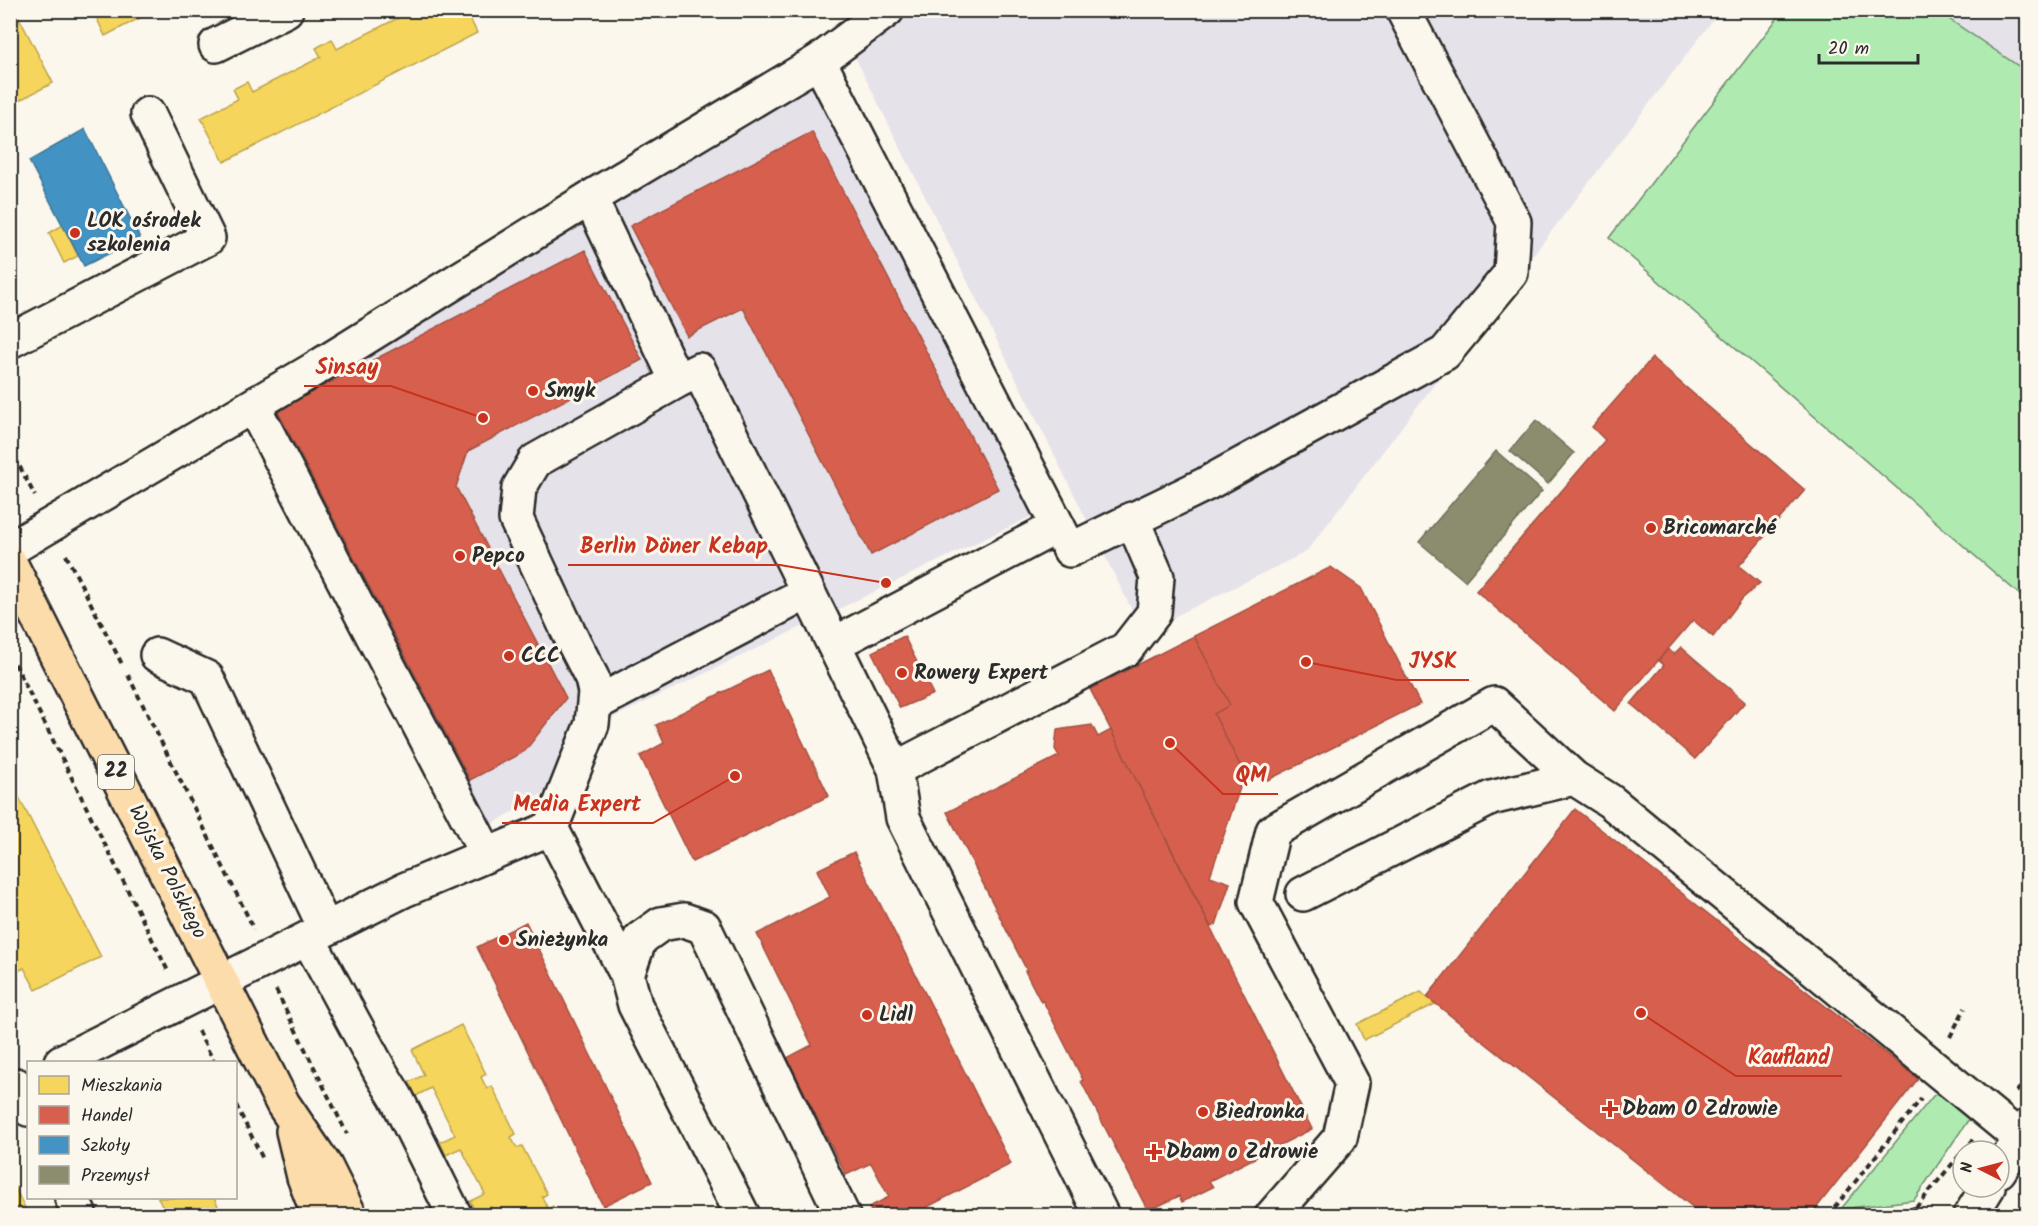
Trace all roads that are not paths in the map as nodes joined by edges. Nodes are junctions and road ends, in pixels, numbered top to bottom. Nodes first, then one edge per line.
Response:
1 (286, 10) edge
2 (887, 10) edge
3 (1403, 10) edge
4 (216, 45) dead end
5 (819, 61) junction
6 (148, 114) dead end
7 (590, 198) junction
8 (10, 341) edge
9 (678, 381) junction
10 (253, 406) junction
11 (1132, 519) junction
12 (1058, 526) junction
13 (10, 549) edge
14 (10, 563) edge
15 (808, 592) junction
16 (834, 644) junction
17 (157, 655) dead end
18 (595, 704) junction
19 (895, 769) junction
20 (1574, 778) junction
21 (551, 828) junction
22 (487, 855) junction
23 (1303, 894) dead end
24 (316, 933) junction
25 (627, 975) junction
26 (222, 981) junction
27 (63, 1061) edge
28 (290, 1117) junction
29 (2024, 1132) edge
30 (2011, 1152) edge
31 (73, 1199) edge
32 (1980, 1199) edge
33 (80, 1215) edge
34 (319, 1215) edge
35 (350, 1215) edge
36 (454, 1215) edge
37 (743, 1215) edge
38 (843, 1215) edge
39 (1102, 1215) edge
40 (1272, 1215) edge
41 (1970, 1215) edge

1 - 4 street
2 - 5 street
3 - 11 street
5 - 7 street
5 - 12 street
6 - 8 street
7 - 9 street
7 - 10 street
9 - 15 street
9 - 18 street
10 - 13 street
10 - 22 street
11 - 12 street
11 - 19 street
12 - 16 street
14 - 26 main road, Wojska Polskiego / 22
15 - 16 street
15 - 18 street
16 - 19 street
17 - 24 street
18 - 21 street
19 - 39 street
20 - 23 street
20 - 29 street
20 - 40 street
21 - 22 street
21 - 25 street
22 - 24 street
24 - 26 street
24 - 36 street
25 - 37 street
25 - 38 street
26 - 27 street
26 - 28 main road, Wojska Polskiego / 22
28 - 34 main road, Wojska Polskiego / 22
28 - 35 main road, Wojska Polskiego / 22
29 - 30 street
31 - 33 street
32 - 41 street

